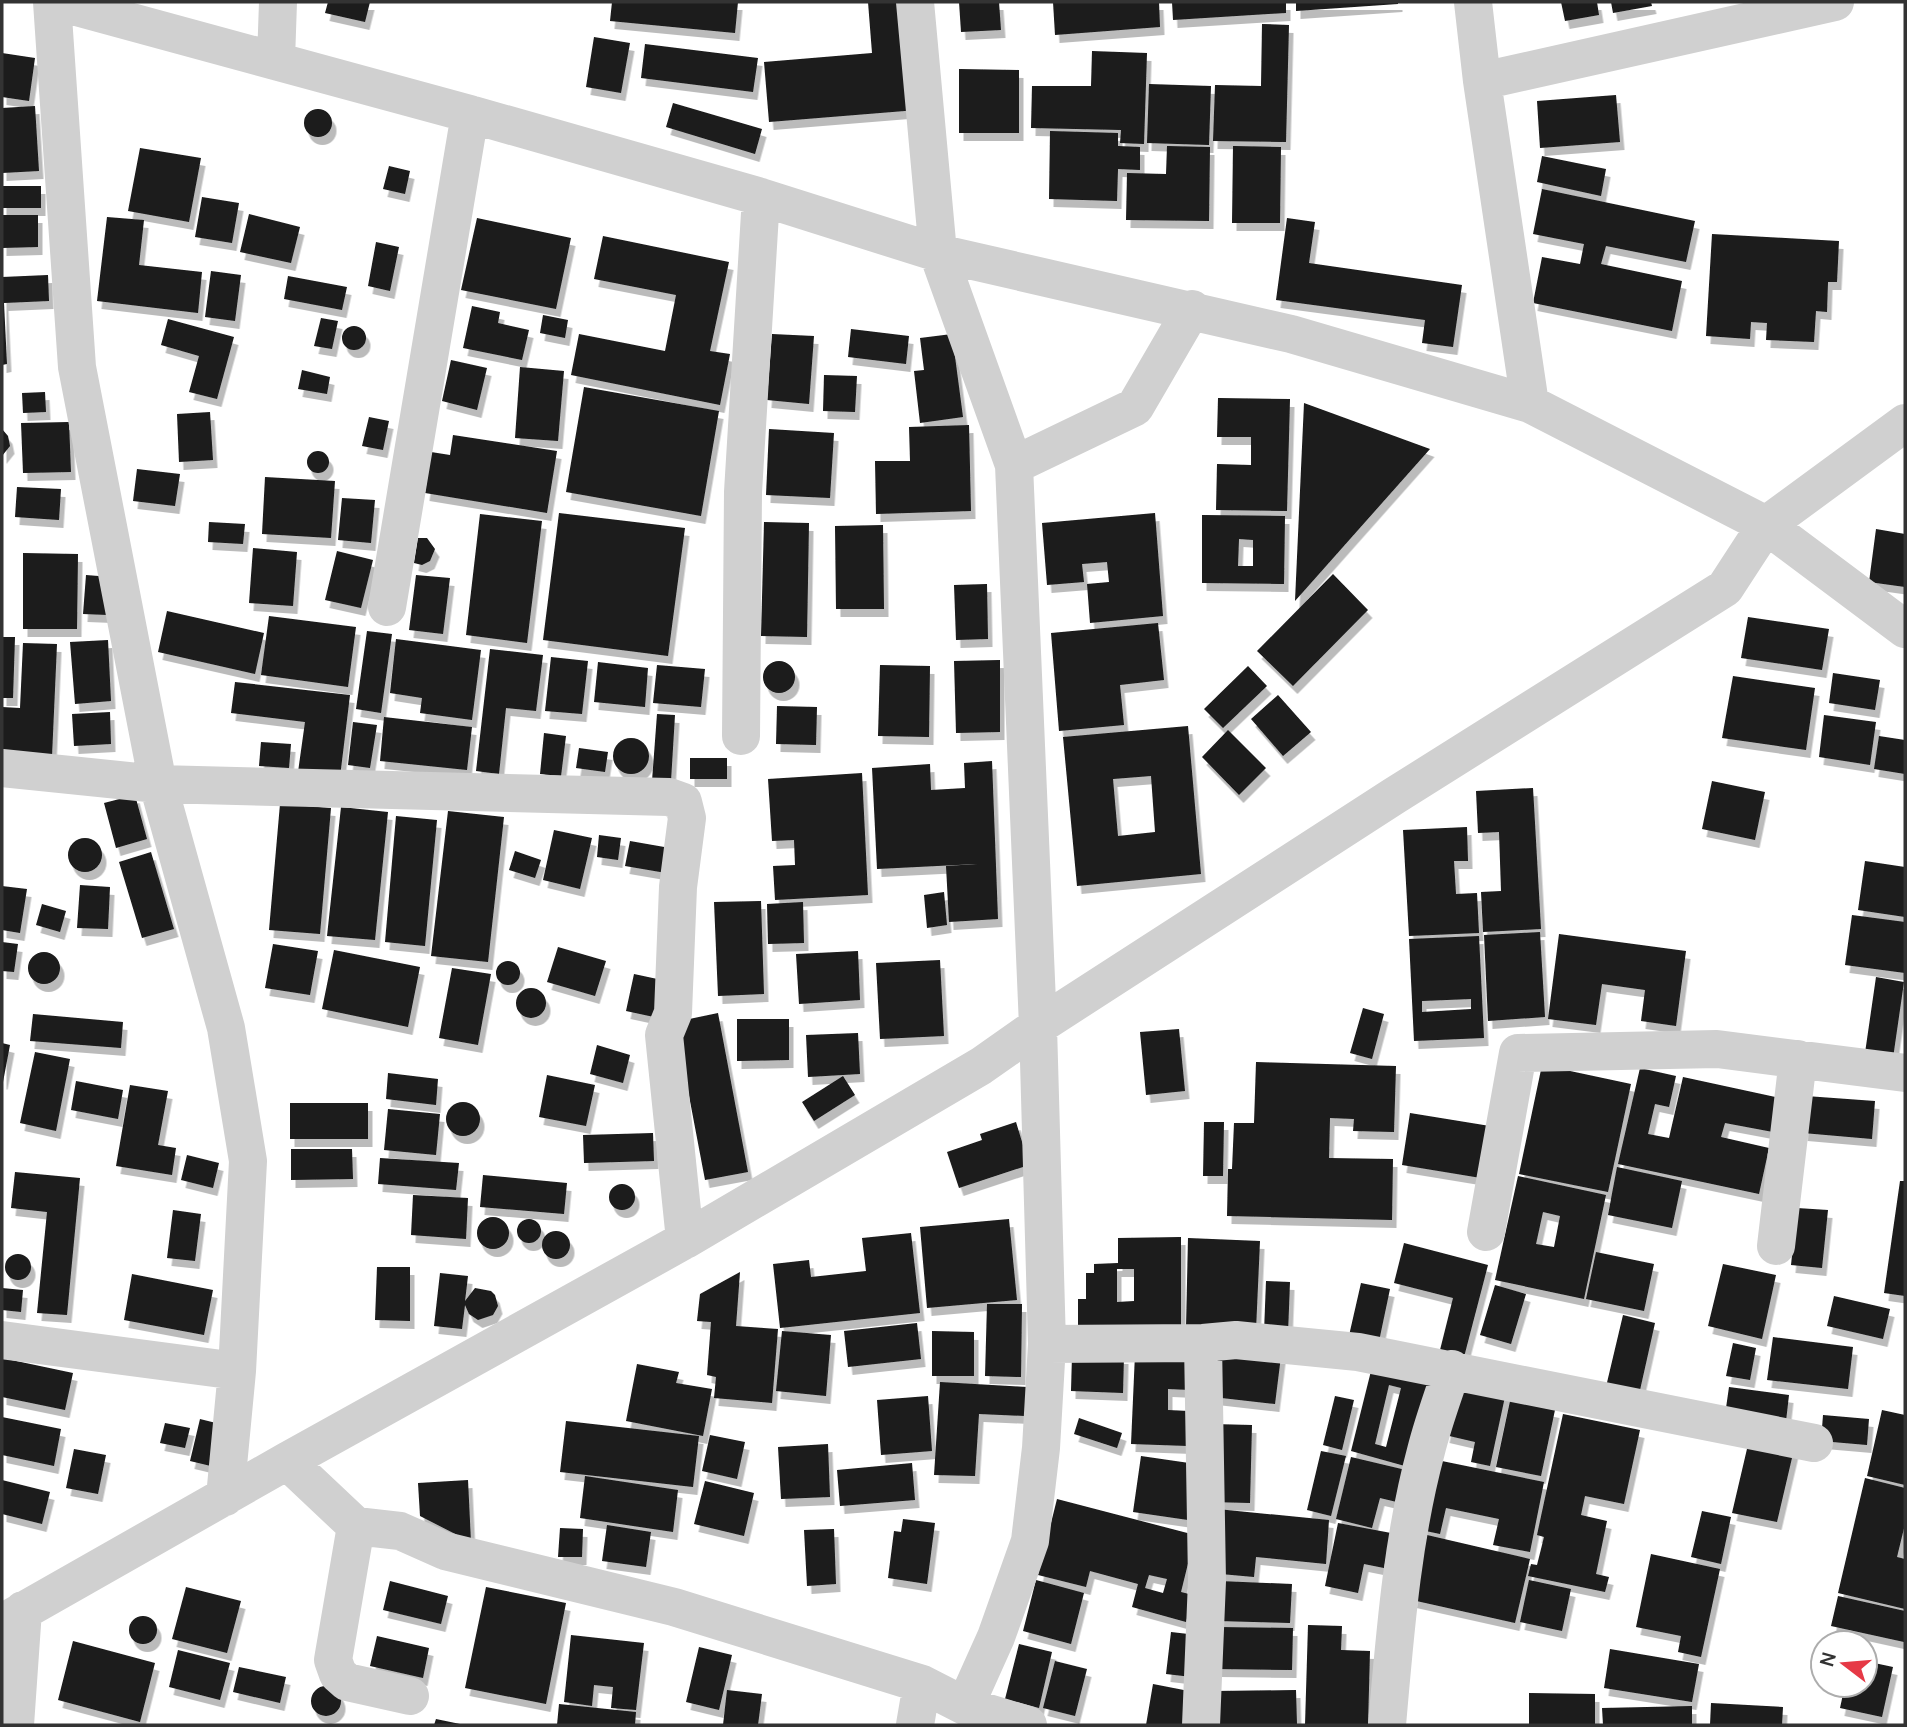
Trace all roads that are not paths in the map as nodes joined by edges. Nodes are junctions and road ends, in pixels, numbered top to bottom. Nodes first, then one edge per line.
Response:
1 (51, 2) edge
2 (58, 2) edge
3 (278, 2) edge
4 (915, 2) edge
5 (1473, 2) edge
6 (1835, 2) edge
7 (1776, 9) edge
8 (276, 60) junction
9 (1482, 81) junction
10 (470, 114) junction
11 (761, 197) junction
12 (938, 253) junction
13 (1192, 309) junction
14 (1530, 404) junction
15 (1905, 423) edge
16 (1014, 465) junction
17 (1766, 525) junction
18 (387, 607) dead end
19 (1905, 629) edge
20 (741, 736) dead end
21 (2, 768) edge
22 (158, 784) junction
23 (1038, 1026) junction
24 (1798, 1059) junction
25 (1905, 1073) edge
26 (1486, 1232) dead end
27 (685, 1240) junction
28 (1776, 1246) dead end
29 (2, 1340) edge
30 (1203, 1343) junction
31 (1047, 1344) junction
32 (1452, 1369) junction
33 (237, 1371) junction
34 (1814, 1443) dead end
35 (286, 1461) junction
36 (225, 1497) junction
37 (356, 1526) junction
38 (13, 1617) edge
39 (922, 1684) junction
40 (410, 1696) dead end
41 (965, 1706) junction
42 (16, 1725) edge
43 (915, 1725) edge
44 (1028, 1725) edge
45 (1201, 1725) edge
46 (1387, 1725) edge

1 - 22 street
2 - 8 street
3 - 8 street
4 - 12 street
5 - 9 street
6 - 7 street
7 - 9 street
8 - 10 street
9 - 14 street
10 - 11 street
10 - 18 street
11 - 12 street
11 - 20 street
12 - 13 street
12 - 16 street
13 - 14 street
13 - 16 street
14 - 17 street
15 - 17 street
16 - 23 street
17 - 19 street
17 - 23 street
21 - 22 street
22 - 27 street
22 - 33 street
23 - 27 street
23 - 31 street
24 - 25 street
24 - 26 street
24 - 28 street
27 - 35 street
29 - 33 street
30 - 31 street
30 - 32 street
30 - 45 street
31 - 41 street
32 - 34 street
32 - 46 street
33 - 36 street
35 - 36 street
35 - 37 street
36 - 38 street
37 - 39 street
37 - 40 street
38 - 42 street
39 - 41 street
39 - 43 street
41 - 44 street

